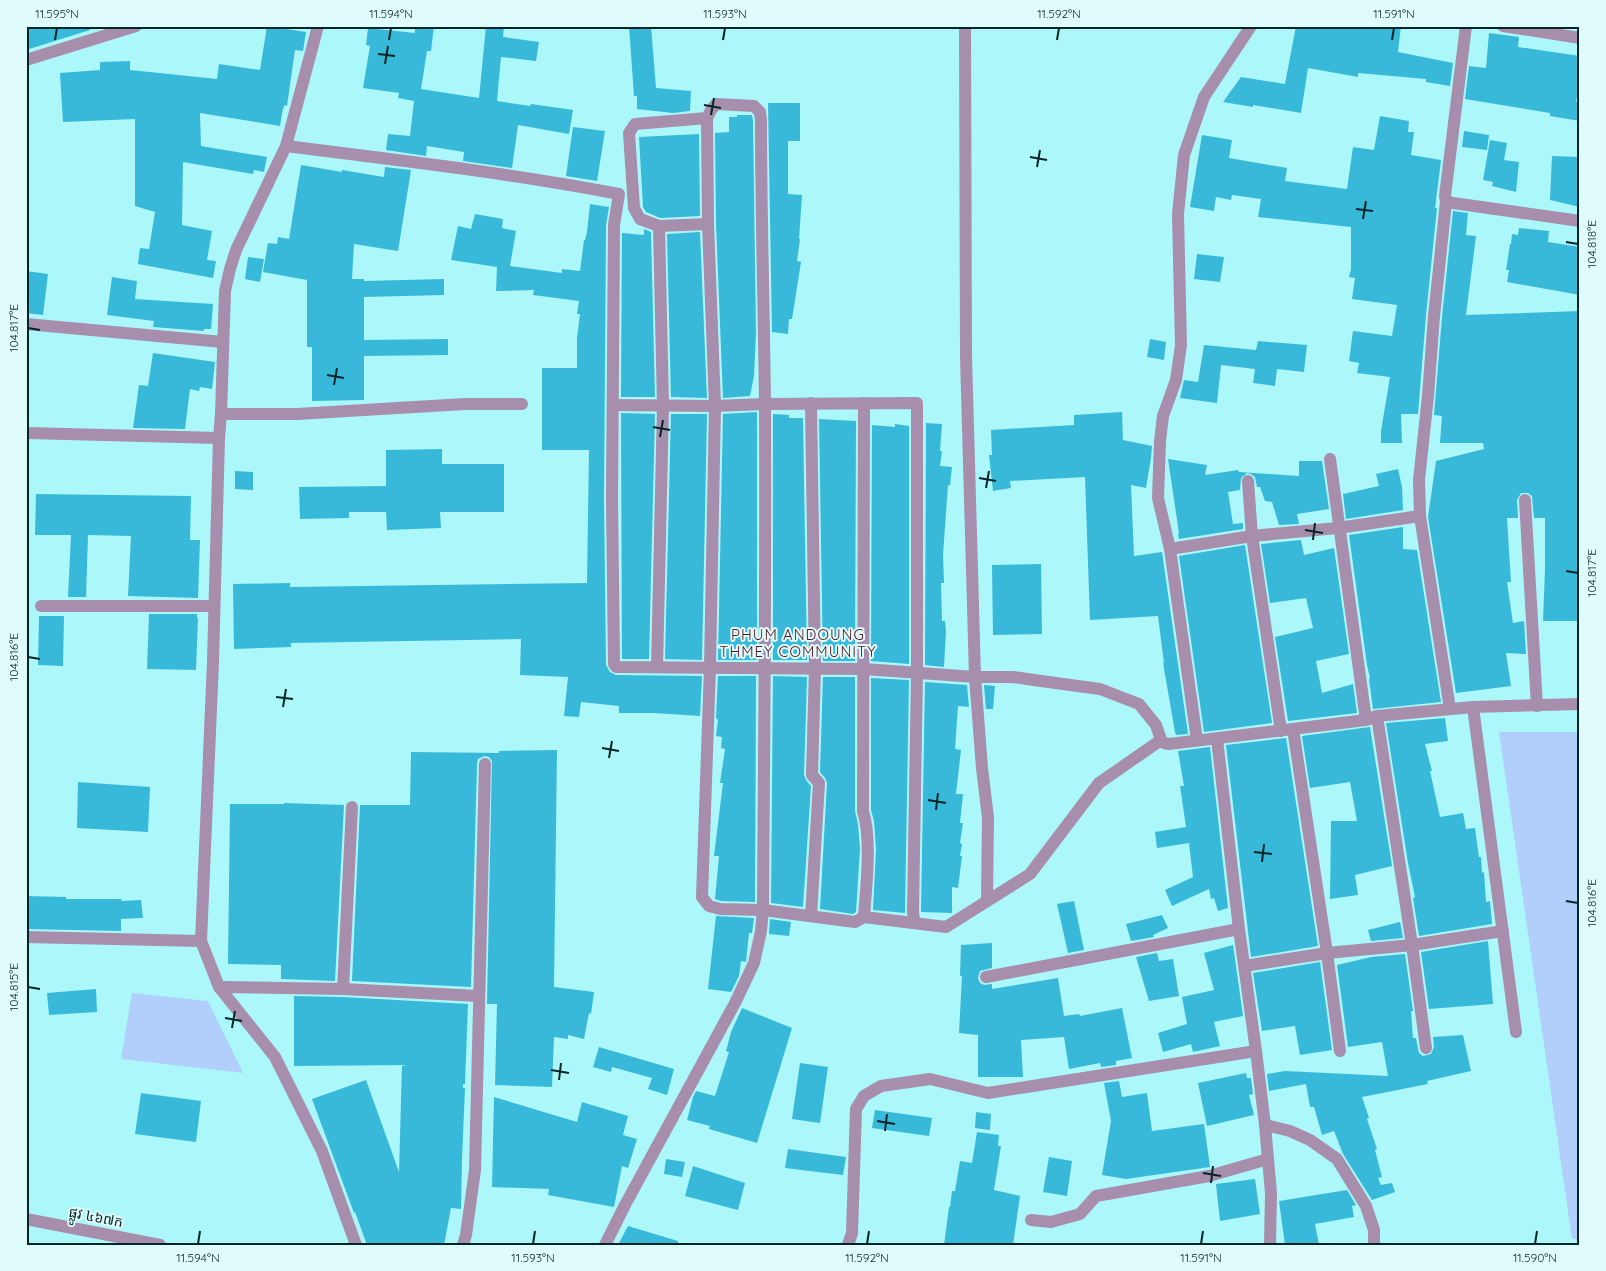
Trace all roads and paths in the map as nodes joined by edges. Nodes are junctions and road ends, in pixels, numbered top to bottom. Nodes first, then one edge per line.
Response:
1 (136, 26) edge
2 (318, 26) edge
3 (965, 26) edge
4 (1251, 26) edge
5 (1466, 26) edge
6 (1503, 26) edge
7 (1580, 38) edge
8 (26, 60) edge
9 (707, 118) junction
10 (286, 146) junction
11 (619, 194) junction
12 (633, 194) junction
13 (1446, 202) junction
14 (1580, 221) edge
15 (708, 224) junction
16 (659, 226) junction
17 (26, 324) edge
18 (223, 342) junction
19 (811, 403) junction
20 (864, 403) junction
21 (522, 404) dead end
22 (765, 404) junction
23 (612, 405) junction
24 (662, 406) junction
25 (715, 406) junction
26 (221, 414) junction
27 (28, 433) dead end
28 (218, 438) junction
29 (1330, 458) dead end
30 (1248, 481) dead end
31 (1525, 500) dead end
32 (1420, 516) junction
33 (1338, 528) junction
34 (1252, 536) junction
35 (1170, 549) junction
36 (41, 606) dead end
37 (214, 606) junction
38 (657, 667) junction
39 (710, 668) junction
40 (765, 668) junction
41 (815, 668) junction
42 (864, 669) junction
43 (917, 673) junction
44 (975, 677) junction
45 (1580, 704) edge
46 (1537, 706) junction
47 (1473, 707) junction
48 (1450, 709) junction
49 (1371, 718) junction
50 (1287, 730) junction
51 (1217, 739) junction
52 (1161, 740) junction
53 (1197, 740) junction
54 (486, 764) dead end
55 (352, 807) dead end
56 (987, 901) junction
57 (763, 910) junction
58 (811, 916) junction
59 (864, 917) junction
60 (914, 923) junction
61 (1239, 929) junction
62 (1503, 932) junction
63 (26, 937) edge
64 (201, 941) junction
65 (1412, 944) junction
66 (1327, 952) junction
67 (1244, 966) junction
68 (986, 978) dead end
69 (219, 986) junction
70 (343, 989) junction
71 (479, 996) junction
72 (1516, 1032) dead end
73 (1426, 1048) dead end
74 (1256, 1051) junction
75 (1340, 1051) dead end
76 (1265, 1125) junction
77 (1268, 1159) junction
78 (26, 1219) edge
79 (1031, 1220) dead end
80 (160, 1245) edge
81 (356, 1245) edge
82 (463, 1245) edge
83 (605, 1245) edge
84 (848, 1245) edge
85 (1270, 1245) edge
86 (1374, 1245) edge

1 - 8 street
2 - 10 street
3 - 44 street
4 - 35 street
5 - 13 street
6 - 7 street
9 - 12 street
9 - 15 street
9 - 22 street
10 - 11 street
10 - 18 street
11 - 12 street
11 - 23 street
12 - 16 street
13 - 14 street
13 - 32 street
15 - 16 street
15 - 25 street
16 - 24 street
17 - 18 street
18 - 26 street
19 - 20 street
19 - 22 street
19 - 41 street
20 - 42 street
20 - 43 street
21 - 26 street
22 - 25 street
22 - 40 street
23 - 24 street
23 - 38 street
24 - 25 street
24 - 38 street
25 - 39 street
26 - 28 street
27 - 28 street
28 - 37 street
29 - 33 street
30 - 34 street
31 - 46 street
32 - 33 street
32 - 48 street
33 - 34 street
33 - 49 street
34 - 35 street
34 - 50 street
35 - 53 street
36 - 37 street
37 - 64 street
38 - 39 street
39 - 40 street
39 - 57 street
40 - 41 street
40 - 57 street
41 - 42 street
41 - 58 street
42 - 43 street
42 - 59 street
43 - 44 street
43 - 60 street
44 - 52 street
44 - 56 street
45 - 46 street
46 - 47 street
47 - 48 street
47 - 62 street
48 - 49 street
49 - 50 street
49 - 65 street
50 - 51 street
50 - 66 street
51 - 53 street
51 - 61 street
52 - 53 street
52 - 56 street
54 - 71 street
55 - 70 street
56 - 60 street
57 - 58 street
57 - 83 street
58 - 59 street
59 - 60 street
61 - 67 street
61 - 68 street
62 - 65 street
62 - 72 street
63 - 64 street
64 - 69 street
65 - 66 street
65 - 73 street
66 - 67 street
66 - 75 street
67 - 74 street
69 - 70 street
69 - 81 street
70 - 71 street
71 - 82 street
74 - 76 street
74 - 84 street
76 - 77 street
76 - 86 street
77 - 79 street
77 - 85 street
78 - 80 street, ផ្លូវ ៤៦៧ក

